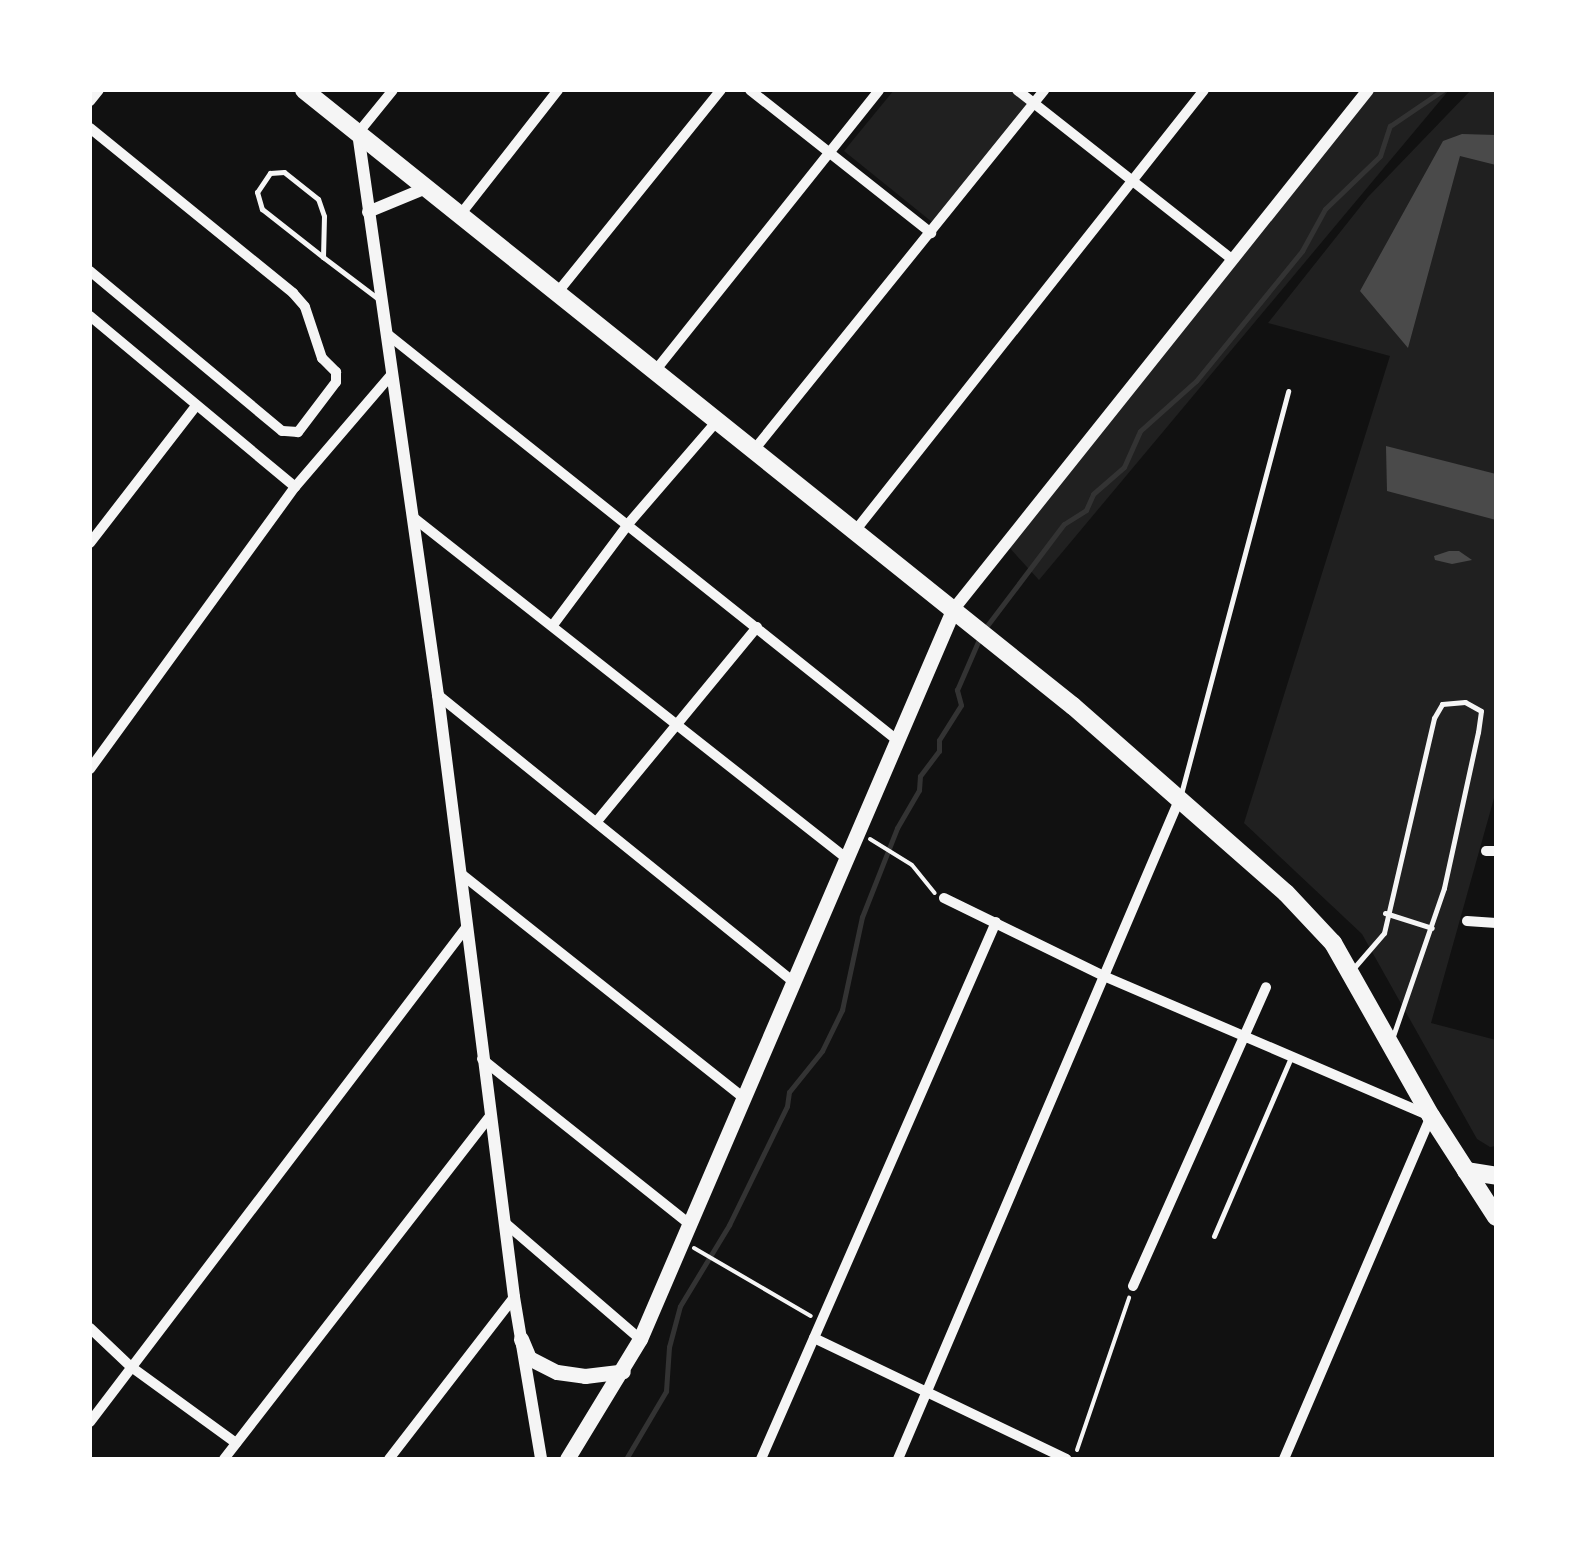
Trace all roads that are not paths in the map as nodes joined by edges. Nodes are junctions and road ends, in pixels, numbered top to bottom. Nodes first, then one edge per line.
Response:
1 (99, 90) edge
2 (304, 90) edge
3 (394, 90) edge
4 (558, 90) edge
5 (720, 90) edge
6 (750, 90) edge
7 (879, 90) edge
8 (1017, 90) edge
9 (1044, 90) edge
10 (1204, 90) edge
11 (1368, 90) edge
12 (90, 101) edge
13 (1034, 102) junction
14 (90, 128) edge
15 (358, 134) junction
16 (832, 152) junction
17 (1134, 179) junction
18 (426, 188) junction
19 (368, 212) junction
20 (460, 215) junction
21 (931, 233) junction
22 (323, 257) junction
23 (1232, 259) junction
24 (90, 271) edge
25 (557, 293) junction
26 (380, 300) junction
27 (90, 316) edge
28 (385, 332) junction
29 (656, 371) junction
30 (390, 376) junction
31 (1288, 391) dead end
32 (196, 406) junction
33 (717, 421) junction
34 (754, 450) junction
35 (295, 487) junction
36 (414, 518) junction
37 (629, 523) junction
38 (855, 531) junction
39 (90, 544) edge
40 (953, 610) junction
41 (553, 625) junction
42 (757, 627) junction
43 (438, 695) junction
44 (676, 723) junction
45 (898, 740) junction
46 (90, 769) edge
47 (1180, 797) junction
48 (598, 820) junction
49 (846, 858) junction
50 (460, 873) junction
51 (944, 898) road end
52 (1385, 913) junction
53 (1467, 920) dead end
54 (996, 922) junction
55 (1496, 922) edge
56 (1432, 928) junction
57 (465, 929) junction
58 (1350, 972) junction
59 (1106, 977) junction
60 (793, 981) junction
61 (1266, 987) dead end
62 (1245, 1038) junction
63 (1391, 1042) junction
64 (1292, 1057) junction
65 (482, 1059) junction
66 (742, 1098) junction
67 (1431, 1116) junction
68 (489, 1117) junction
69 (1466, 1171) junction
70 (1496, 1176) edge
71 (1496, 1218) edge
72 (504, 1222) junction
73 (688, 1223) junction
74 (1214, 1236) dead end
75 (1133, 1286) road end
76 (514, 1297) junction
77 (90, 1328) edge
78 (814, 1338) junction
79 (521, 1339) junction
80 (640, 1339) junction
81 (130, 1366) junction
82 (623, 1371) junction
83 (926, 1393) junction
84 (92, 1415) edge
85 (236, 1443) junction
86 (224, 1459) edge
87 (389, 1459) edge
88 (542, 1459) edge
89 (568, 1459) edge
90 (762, 1459) edge
91 (898, 1459) edge
92 (1071, 1459) edge
93 (1284, 1459) edge

1 - 12 street
2 - 15 main road
3 - 15 street
4 - 20 street
5 - 25 street
6 - 16 street
7 - 16 street
8 - 13 street
9 - 13 street
10 - 17 street
11 - 23 street
13 - 17 street
13 - 21 street
14 - 24 street
15 - 18 main road
15 - 19 street
16 - 21 street
16 - 29 street
17 - 23 street
17 - 38 street
18 - 19 street
18 - 20 main road
19 - 26 street
20 - 25 main road
21 - 34 street
22 - 22 lane
22 - 26 lane
23 - 40 street
25 - 29 main road
26 - 28 street
27 - 32 street
28 - 30 street
28 - 37 street
29 - 33 main road
30 - 35 street
30 - 36 street
31 - 47 lane
32 - 35 street
32 - 39 street
33 - 34 main road
33 - 37 street
34 - 38 main road
35 - 46 street
36 - 41 street
36 - 43 street
37 - 41 street
37 - 42 street
38 - 40 main road
40 - 45 main road
40 - 47 main road
41 - 44 street
42 - 44 street
42 - 45 street
43 - 48 street
43 - 50 street
44 - 48 street
44 - 49 street
45 - 49 main road
47 - 58 main road
47 - 59 street
48 - 60 street
49 - 60 main road
50 - 57 street
50 - 66 street
51 - 54 street
52 - 56 lane
52 - 56 lane
52 - 58 lane
53 - 55 street
54 - 59 street
54 - 78 street
56 - 63 lane
57 - 65 street
57 - 81 street
58 - 63 main road
59 - 62 street
59 - 83 street
60 - 66 main road
61 - 62 street
62 - 64 street
62 - 75 street
63 - 67 main road
64 - 67 street
64 - 74 lane
65 - 68 street
65 - 73 street
66 - 73 main road
67 - 69 main road
67 - 93 street
68 - 72 street
68 - 85 street
69 - 70 main road
69 - 71 main road
72 - 76 street
72 - 80 street
73 - 80 main road
76 - 79 street
76 - 87 street
77 - 81 street
78 - 83 street
78 - 90 street
79 - 82 main road
79 - 88 street
80 - 82 main road
81 - 84 street
81 - 85 street
82 - 89 main road
83 - 91 street
83 - 92 street
85 - 86 street

